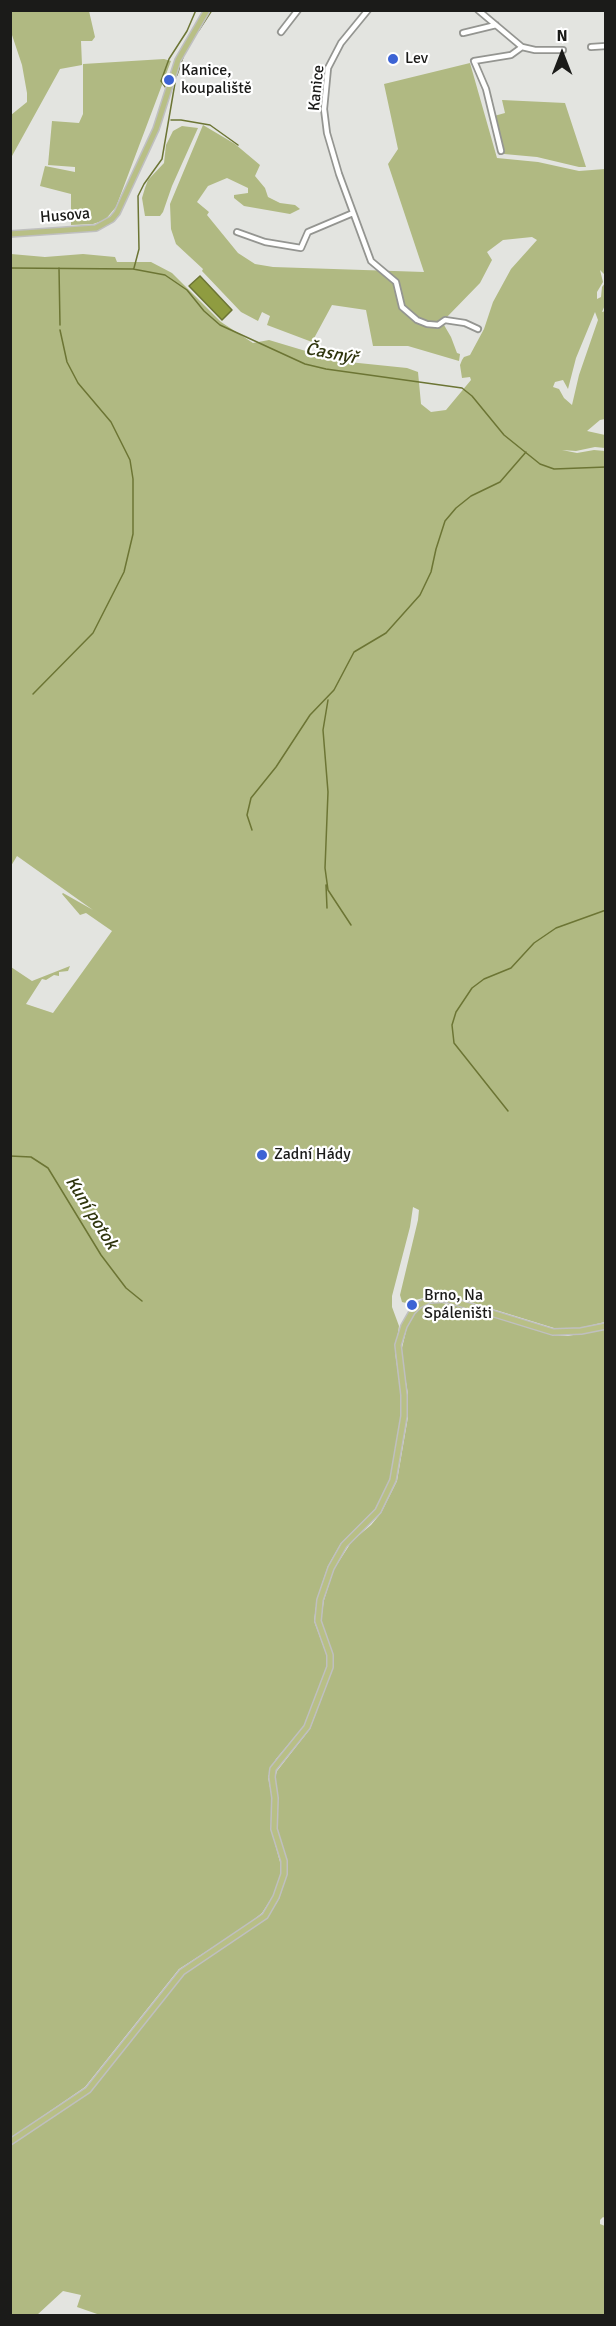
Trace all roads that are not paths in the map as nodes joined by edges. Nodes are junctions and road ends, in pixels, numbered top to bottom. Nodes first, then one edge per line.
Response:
1 (207, 10) edge
2 (298, 10) edge
3 (368, 10) edge
4 (478, 10) edge
5 (496, 25) junction
6 (282, 32) dead end
7 (463, 33) dead end
8 (606, 46) edge
9 (522, 47) junction
10 (591, 47) dead end
11 (563, 50) dead end
12 (501, 151) dead end
13 (353, 213) junction
14 (237, 232) dead end
15 (10, 234) edge
16 (478, 329) dead end
17 (606, 1326) edge
18 (10, 2142) edge

1 - 15 main road, Husova
2 - 6 street
3 - 13 street, Kanice
4 - 5 street
5 - 7 street
5 - 9 street
8 - 10 street
9 - 11 street
9 - 12 street
13 - 14 street
13 - 16 street, Kanice
17 - 18 main road

